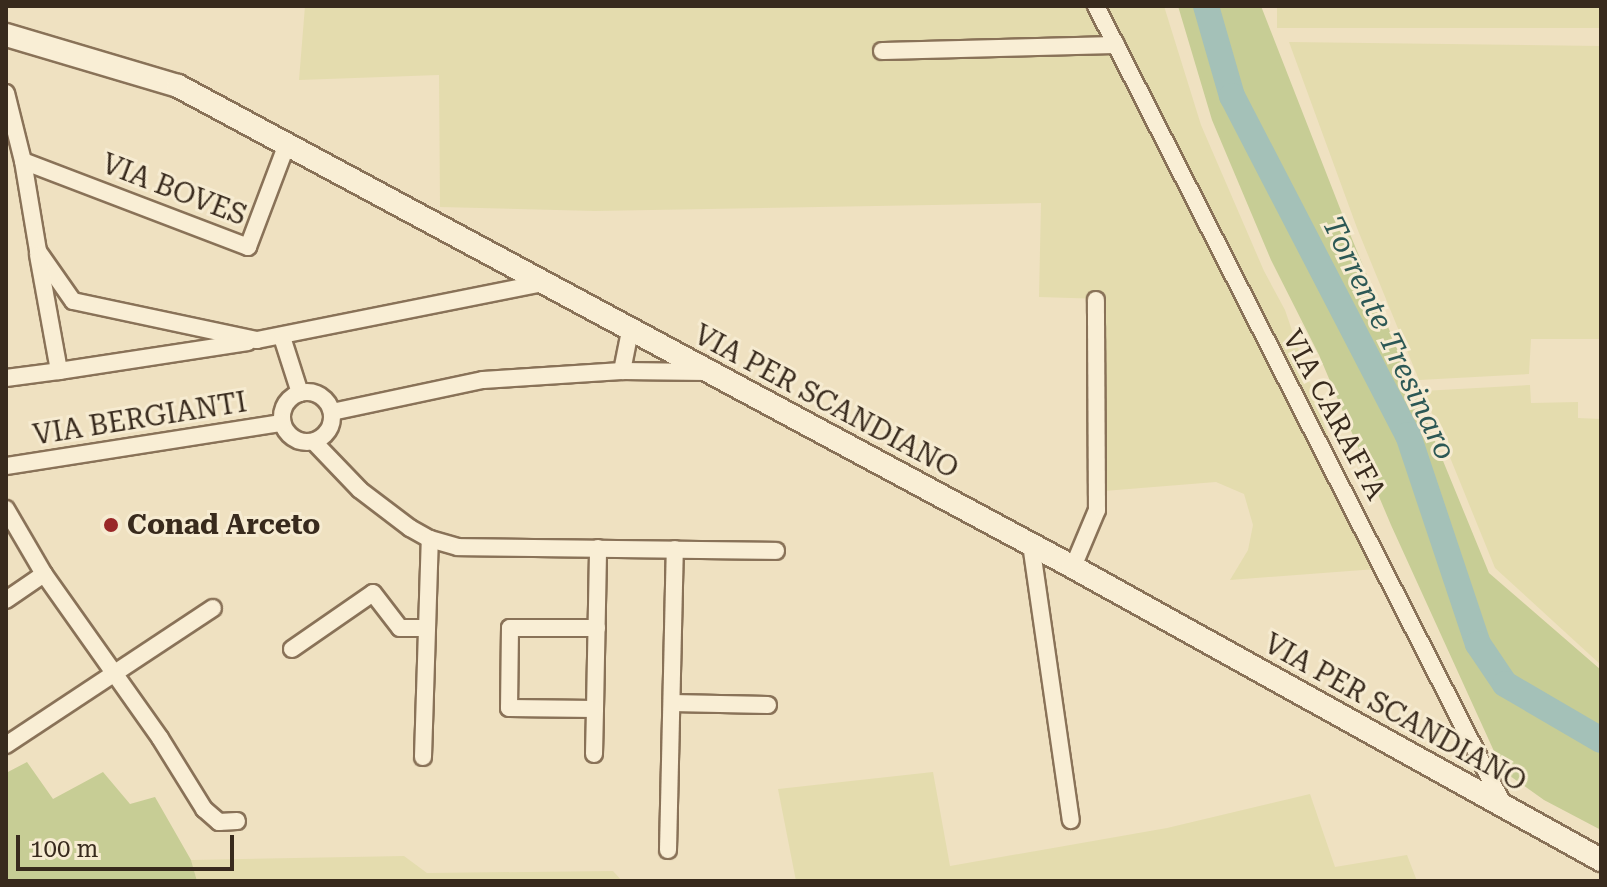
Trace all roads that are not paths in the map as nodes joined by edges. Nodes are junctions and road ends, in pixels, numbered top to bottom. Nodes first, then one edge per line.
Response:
1 (1096, 6) edge
2 (6, 35) edge
3 (1116, 45) junction
4 (882, 51) dead end
5 (6, 93) edge
6 (287, 144) junction
7 (23, 161) junction
8 (38, 251) junction
9 (543, 283) junction
10 (1096, 300) dead end
11 (630, 331) junction
12 (282, 337) junction
13 (257, 340) junction
14 (59, 371) junction
15 (622, 371) junction
16 (707, 372) junction
17 (6, 378) edge
18 (300, 393) junction
19 (332, 412) junction
20 (282, 423) junction
21 (314, 442) junction
22 (6, 466) edge
23 (6, 509) edge
24 (430, 539) junction
25 (1031, 544) junction
26 (598, 548) junction
27 (675, 549) junction
28 (776, 551) dead end
29 (1073, 567) junction
30 (44, 574) junction
31 (6, 600) edge
32 (213, 608) dead end
33 (427, 628) junction
34 (597, 628) junction
35 (292, 649) dead end
36 (115, 673) junction
37 (672, 703) junction
38 (768, 705) dead end
39 (595, 709) junction
40 (6, 745) edge
41 (594, 754) dead end
42 (423, 757) dead end
43 (1505, 809) junction
44 (1071, 820) dead end
45 (237, 821) dead end
46 (668, 850) dead end
47 (1601, 860) edge

1 - 3 street, VIA CARAFFA
2 - 6 street, VIA PER SCANDIANO
3 - 4 street
3 - 43 street, VIA CARAFFA
5 - 7 street
6 - 7 street, VIA BOVES
6 - 9 street, VIA PER SCANDIANO
7 - 8 street
8 - 13 street
8 - 14 street
9 - 11 street, VIA PER SCANDIANO
9 - 12 street
10 - 29 street
11 - 15 street
11 - 16 street, VIA PER SCANDIANO
12 - 13 street
12 - 18 street
13 - 14 street
14 - 17 street
15 - 16 street
15 - 19 street
16 - 25 street, VIA PER SCANDIANO
18 - 19 street
18 - 20 street, VIA BERGIANTI
19 - 21 street
20 - 21 street, VIA BERGIANTI
20 - 22 street, VIA BERGIANTI
21 - 24 street, VIA BERGIANTI
23 - 30 street
24 - 26 street
24 - 33 street
25 - 29 street, VIA PER SCANDIANO
25 - 44 street
26 - 27 street
26 - 34 street
27 - 28 street
27 - 37 street
29 - 43 street, VIA PER SCANDIANO
30 - 31 street
30 - 36 street
32 - 36 street
33 - 35 street
33 - 42 street
34 - 39 street
34 - 39 street
36 - 40 street
36 - 45 street
37 - 38 street
37 - 46 street
39 - 41 street
43 - 47 street, VIA PER SCANDIANO

